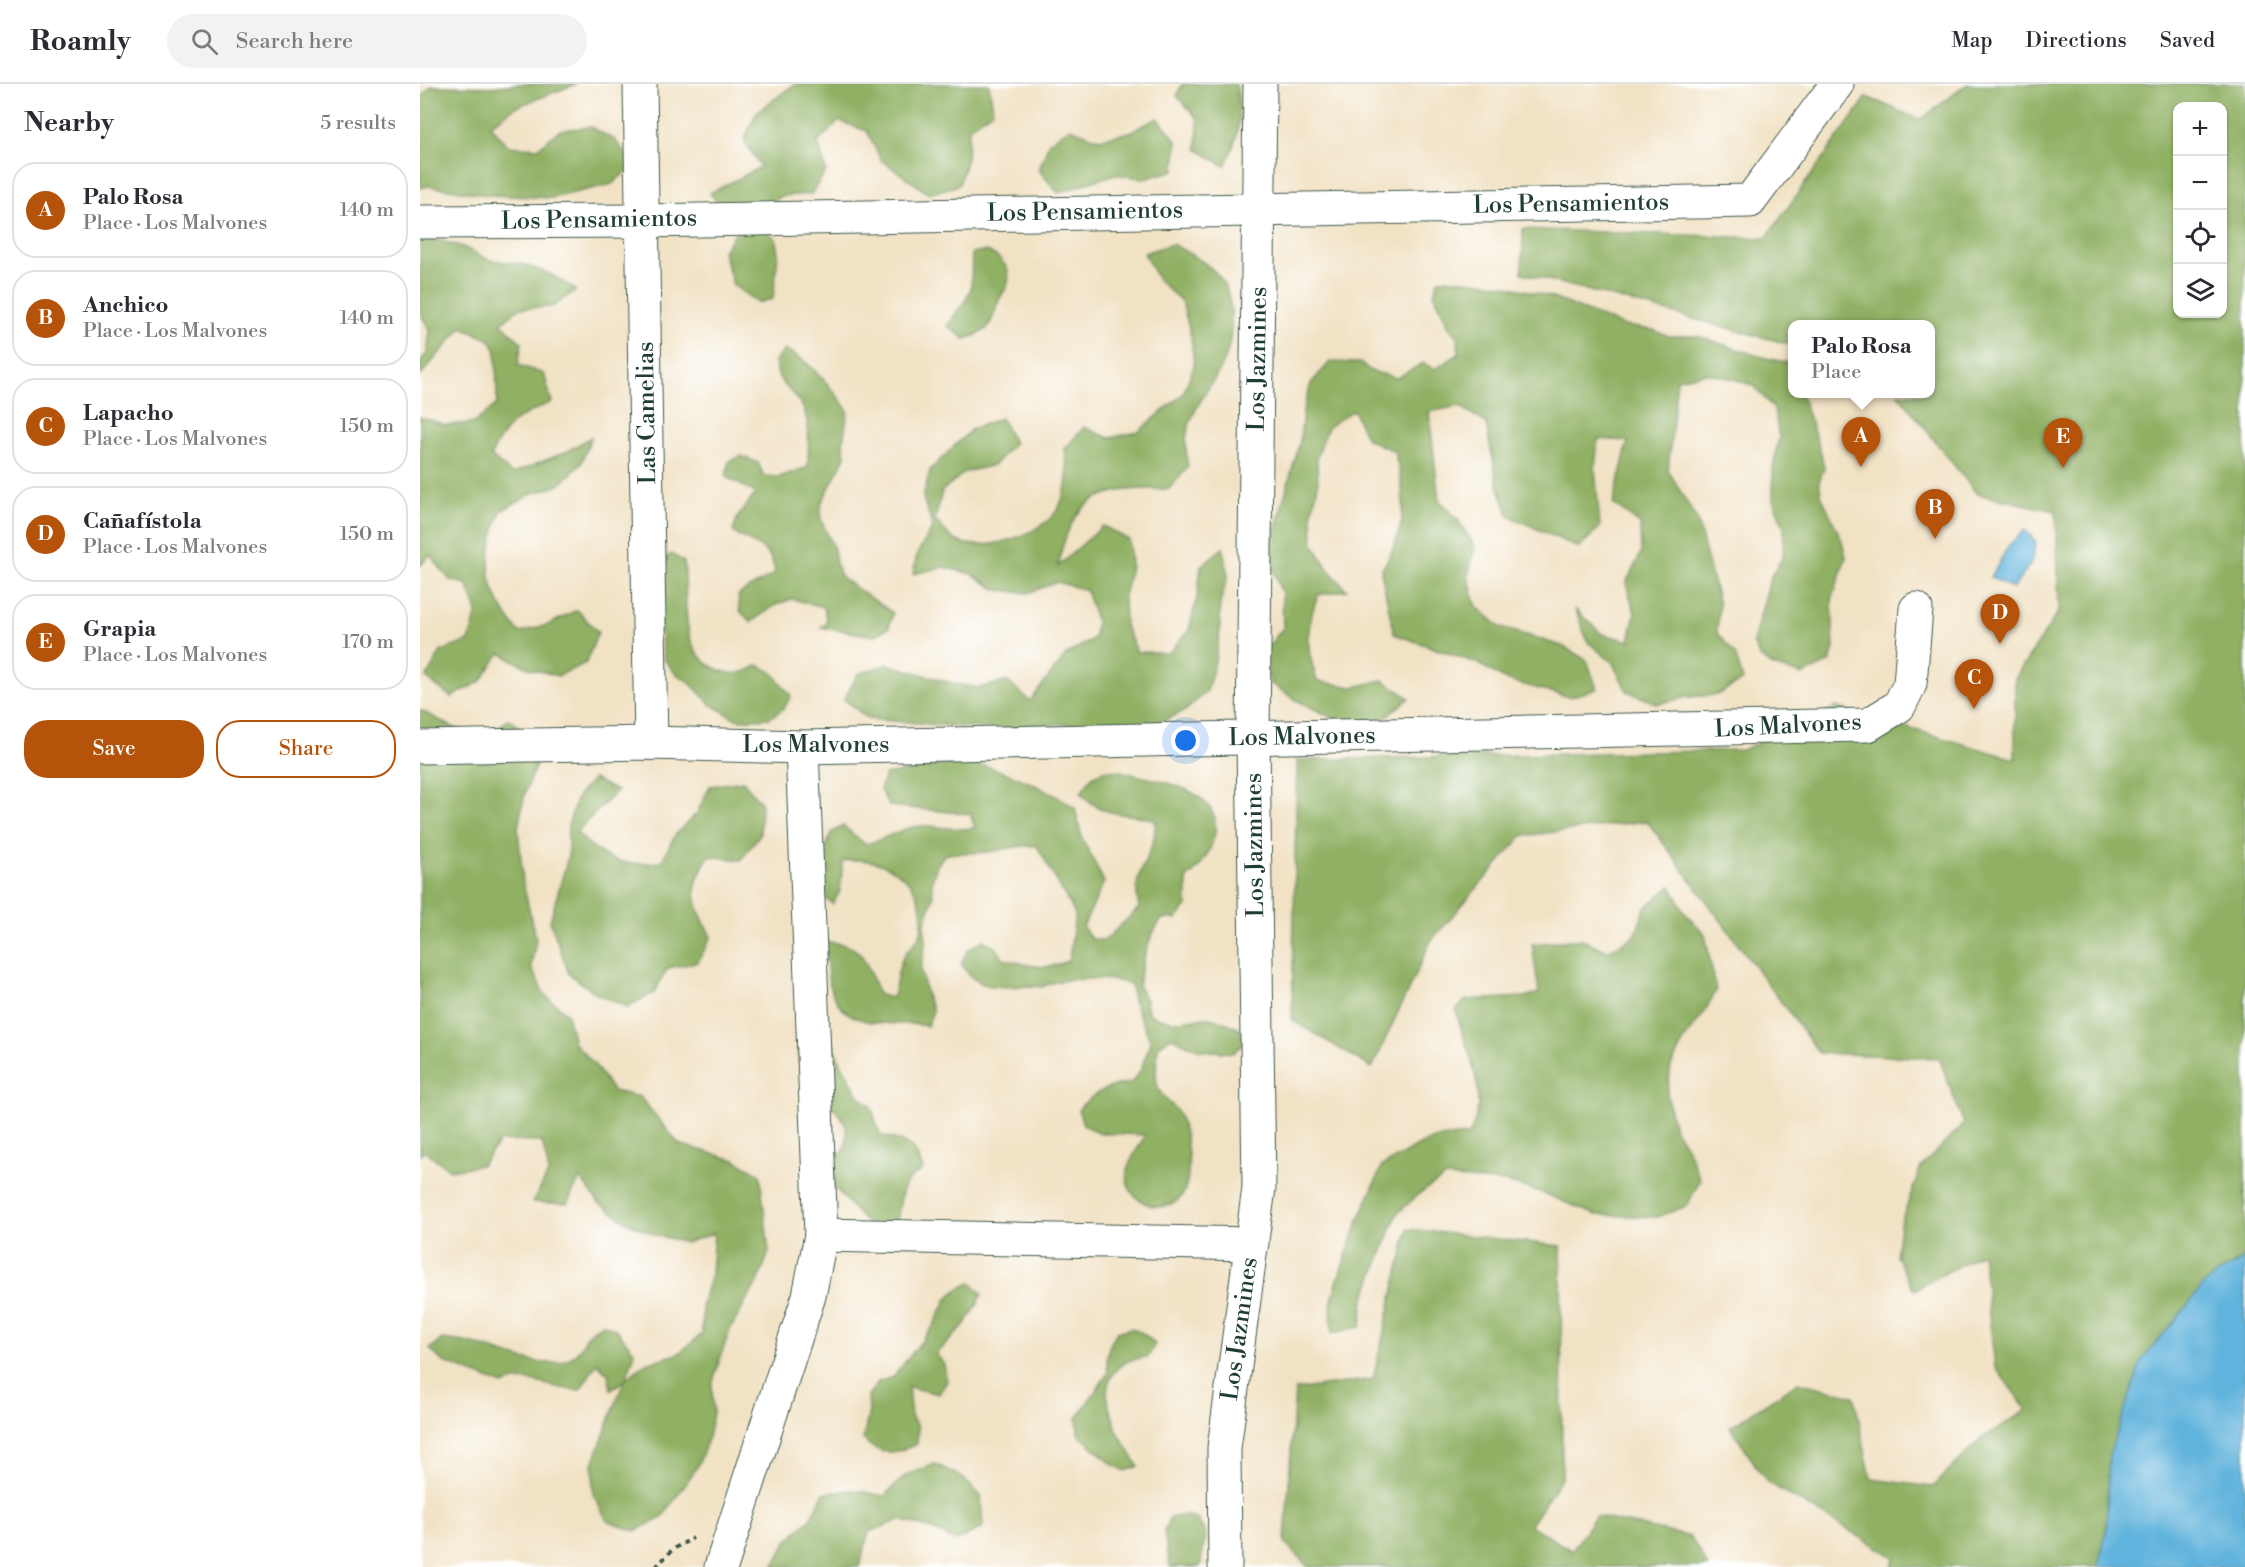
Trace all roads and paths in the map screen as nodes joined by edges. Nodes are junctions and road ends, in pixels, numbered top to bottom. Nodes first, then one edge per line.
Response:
1 (640, 84) edge
2 (1260, 84) edge
3 (1837, 84) edge
4 (1260, 208) junction
5 (644, 221) junction
6 (420, 222) edge
7 (1916, 609) dead end
8 (1253, 738) junction
9 (651, 743) junction
10 (420, 747) edge
11 (802, 747) junction
12 (820, 1235) junction
13 (1252, 1244) junction
14 (721, 1567) edge
15 (1225, 1567) edge

1 - 5 street, Las Camelias
2 - 4 street, Los Jazmines
3 - 4 street, Los Pensamientos
4 - 5 street, Los Pensamientos
4 - 8 street, Los Jazmines
5 - 6 street, Los Pensamientos
5 - 9 street, Las Camelias
7 - 8 street, Los Malvones
8 - 11 street, Los Malvones
8 - 13 street, Los Jazmines
9 - 10 street, Los Malvones
9 - 11 street, Los Malvones
11 - 12 street
12 - 13 street
12 - 14 street
13 - 15 street, Los Jazmines

